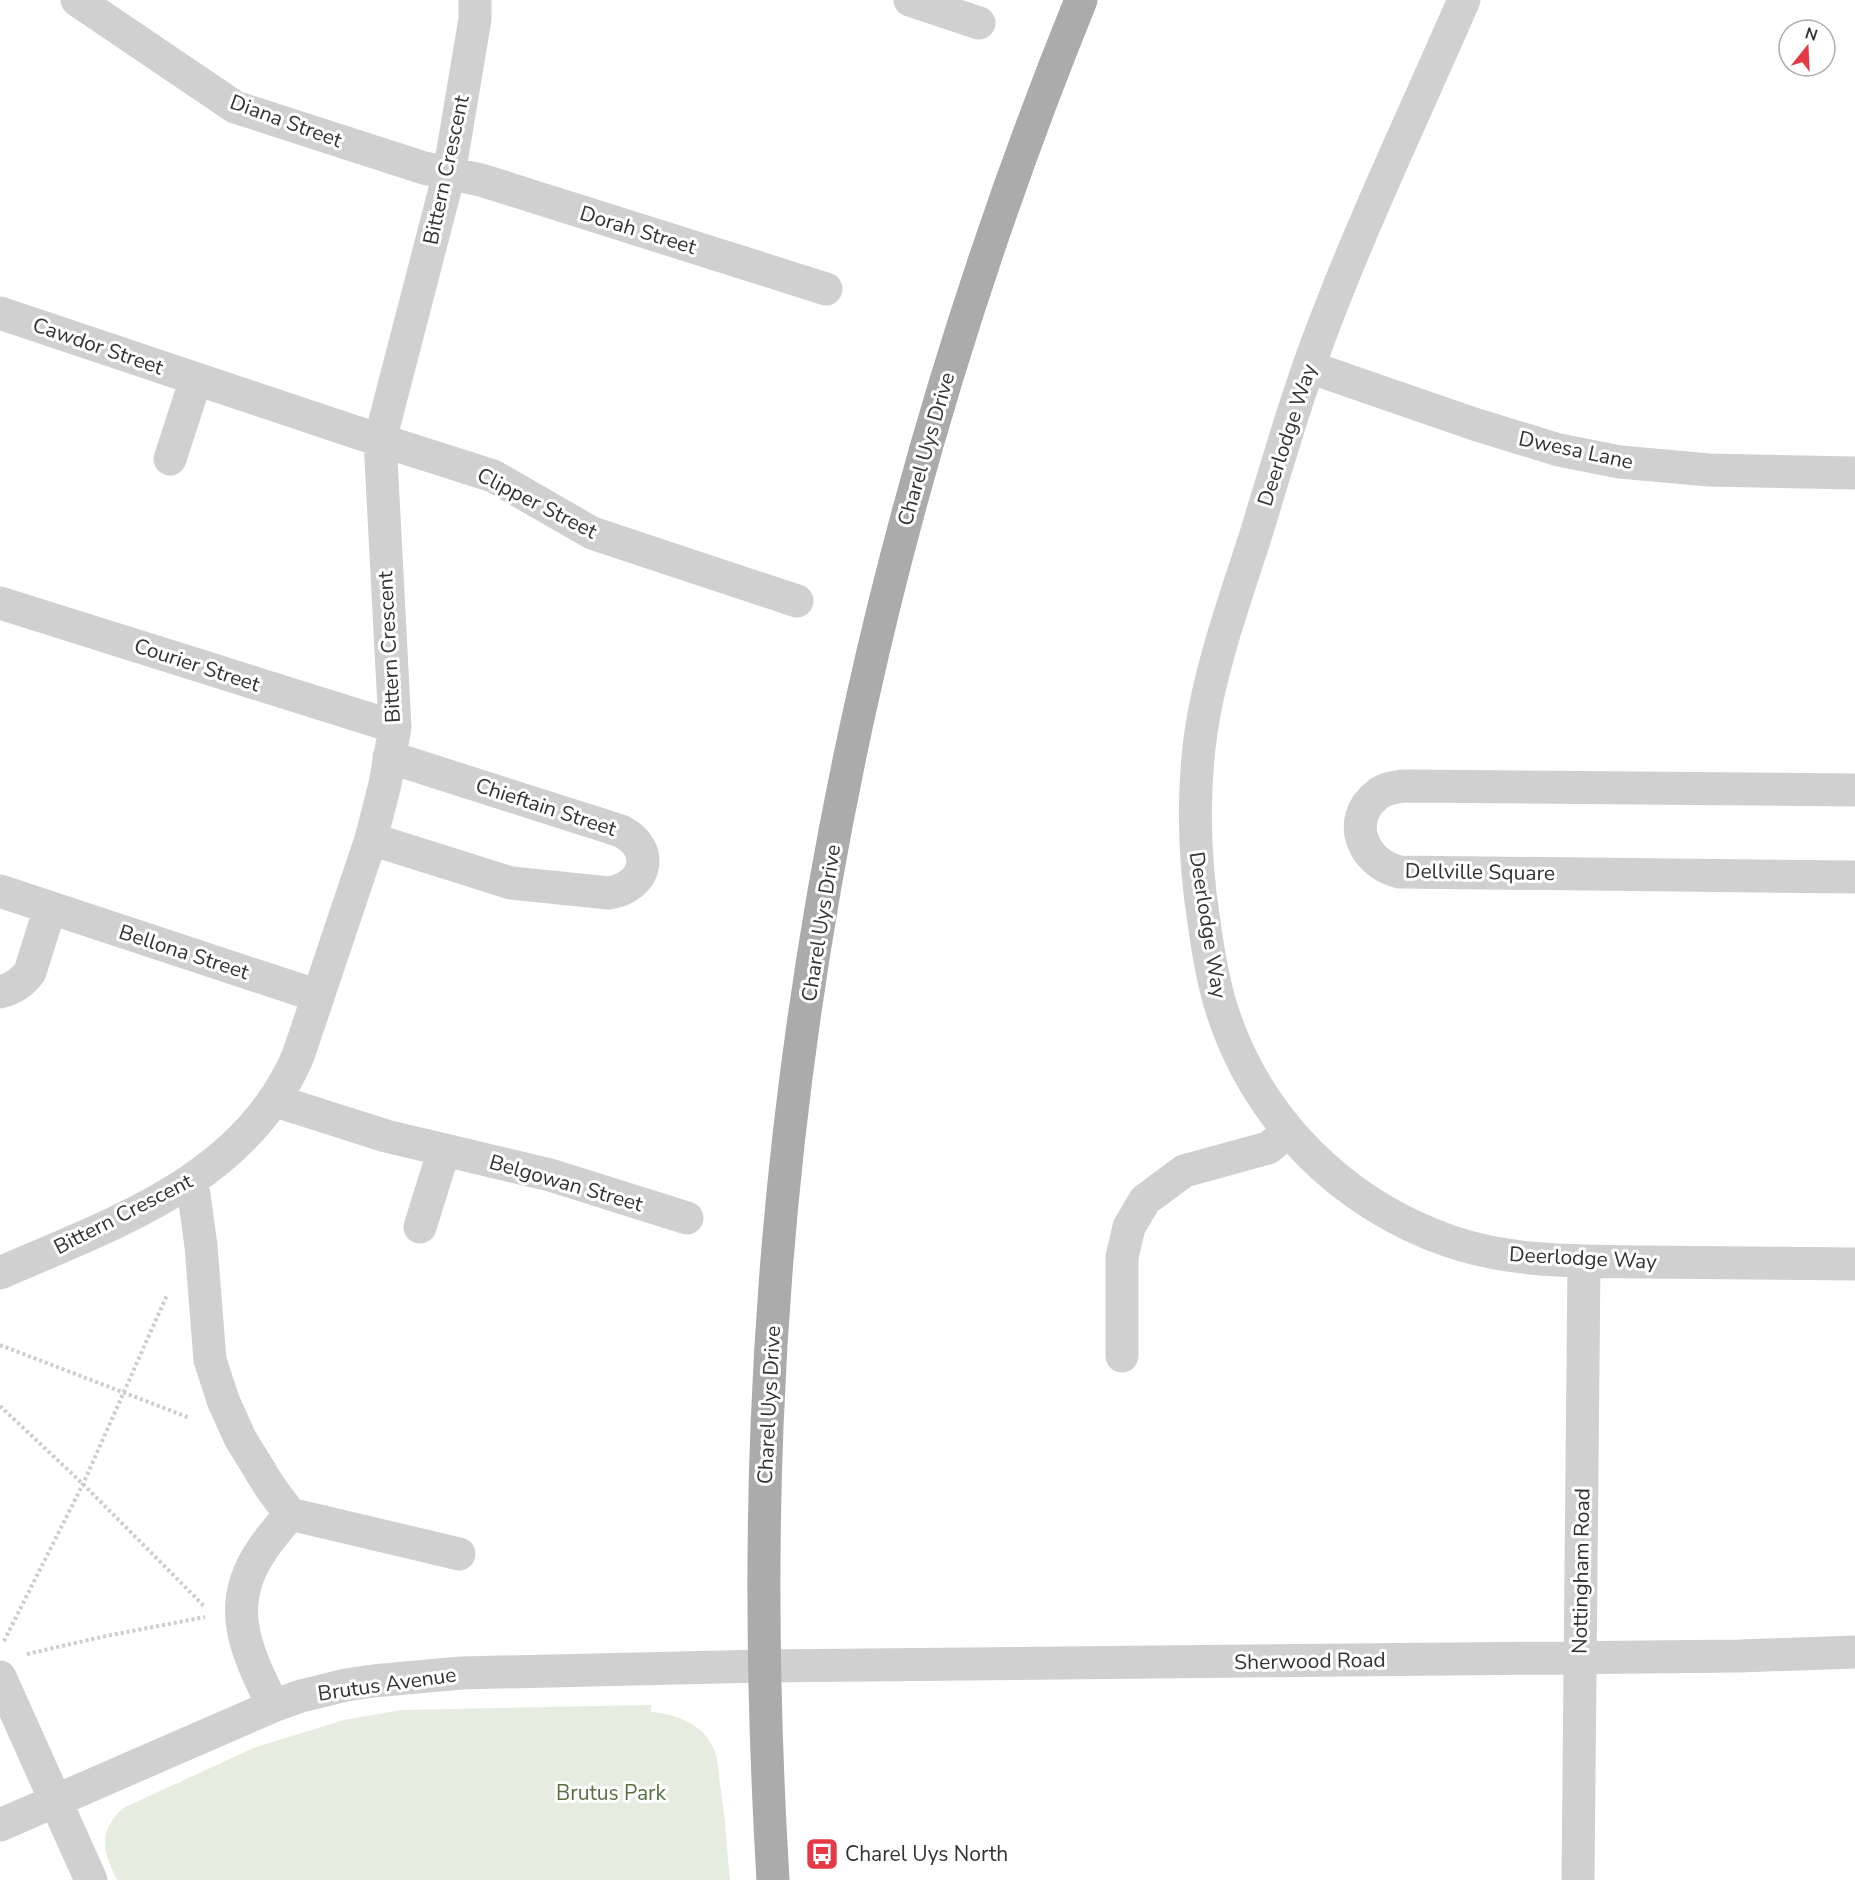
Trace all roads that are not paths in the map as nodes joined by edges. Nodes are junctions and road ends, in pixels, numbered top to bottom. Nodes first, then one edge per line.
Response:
1 (77, 0) edge
2 (475, 0) edge
3 (910, 0) edge
4 (1081, 0) edge
5 (1464, 0) edge
6 (979, 23) dead end
7 (448, 174) junction
8 (826, 289) dead end
9 (0, 313) edge
10 (1309, 367) junction
11 (196, 379) junction
12 (380, 440) junction
13 (170, 459) dead end
14 (1855, 473) edge
15 (797, 601) dead end
16 (0, 603) edge
17 (392, 742) junction
18 (1855, 790) edge
19 (371, 838) junction
20 (1855, 877) edge
21 (0, 891) edge
22 (50, 908) junction
23 (0, 992) edge
24 (318, 996) junction
25 (276, 1101) junction
26 (1288, 1132) junction
27 (444, 1150) junction
28 (192, 1180) junction
29 (687, 1218) dead end
30 (420, 1227) dead end
31 (1584, 1261) junction
32 (1855, 1264) edge
33 (0, 1273) edge
34 (1122, 1356) dead end
35 (291, 1514) junction
36 (459, 1554) dead end
37 (1855, 1652) edge
38 (1581, 1658) junction
39 (11, 1666) edge
40 (764, 1666) junction
41 (273, 1706) junction
42 (55, 1801) junction
43 (0, 1825) edge
44 (91, 1880) edge
45 (773, 1880) edge
46 (1578, 1880) edge

1 - 7 street, Diana Street
2 - 7 street, Bittern Crescent
3 - 6 street
4 - 40 main road, Charel Uys Drive
5 - 10 street, Deerlodge Way
7 - 8 street, Dorah Street
7 - 12 street, Bittern Crescent
9 - 11 street, Cawdor Street
10 - 14 street, Dwesa Lane
10 - 26 street, Deerlodge Way
11 - 12 street, Cawdor Street
11 - 13 street
12 - 15 street, Clipper Street
12 - 17 street, Bittern Crescent
16 - 17 street, Courier Street
17 - 19 street, Bittern Crescent
17 - 19 street, Chieftain Street
18 - 20 street, Dellville Square
19 - 24 street, Bittern Crescent
21 - 22 street, Bellona Street
22 - 23 street
22 - 24 street, Bellona Street
24 - 25 street, Bittern Crescent
25 - 27 street, Belgowan Street
25 - 28 street, Bittern Crescent
26 - 31 street, Deerlodge Way
26 - 34 street
27 - 29 street, Belgowan Street
27 - 30 street
28 - 33 street, Bittern Crescent
28 - 35 street
31 - 32 street, Deerlodge Way
31 - 38 street, Nottingham Road
35 - 36 street
35 - 41 street
37 - 38 street, Sherwood Road
38 - 40 street, Sherwood Road
38 - 46 street, Nottingham Road
39 - 42 street
40 - 41 street, Brutus Avenue
40 - 45 main road, Charel Uys Drive
41 - 42 street, Brutus Avenue
42 - 43 street, Brutus Avenue
42 - 44 street

